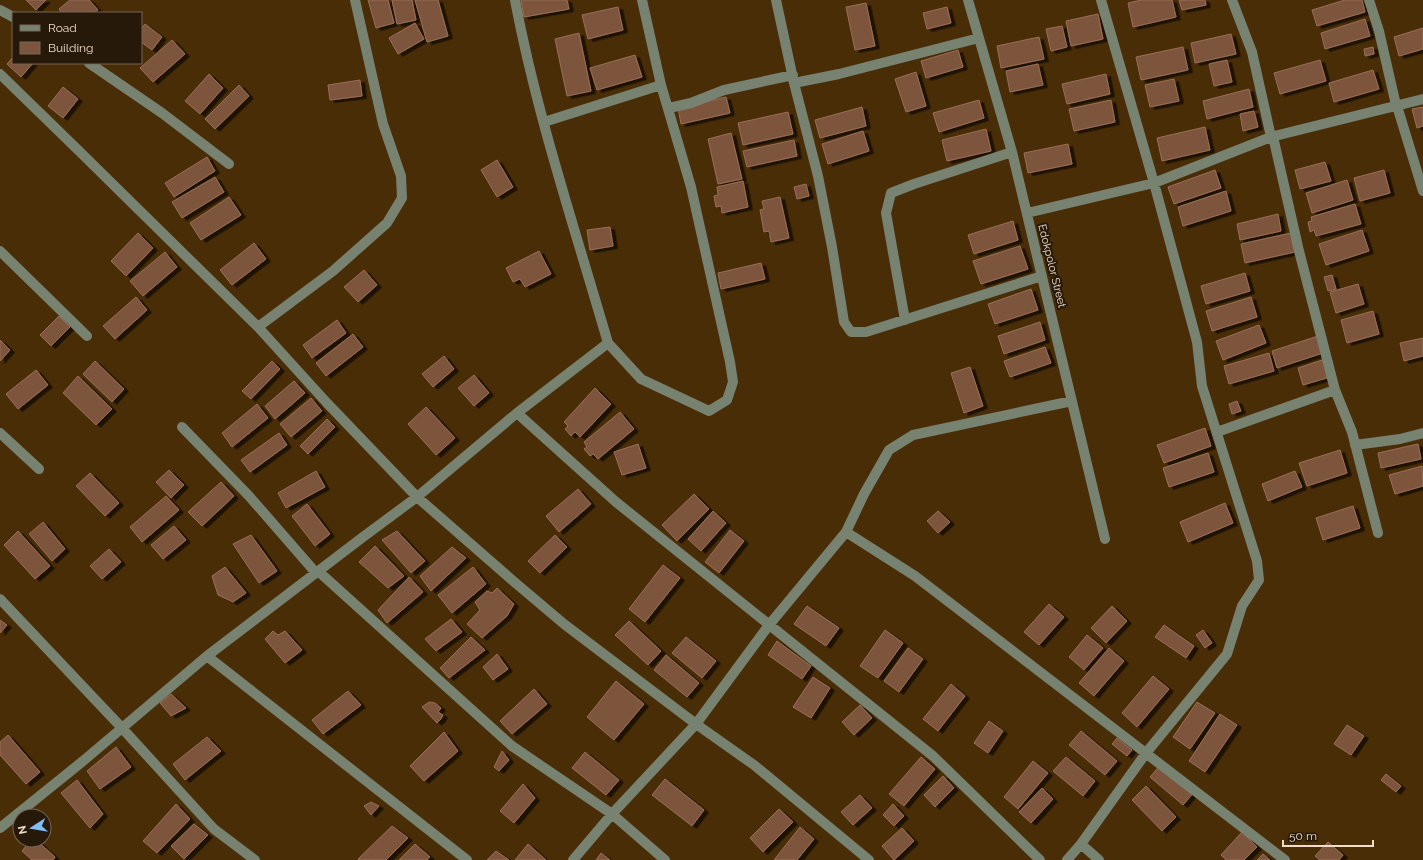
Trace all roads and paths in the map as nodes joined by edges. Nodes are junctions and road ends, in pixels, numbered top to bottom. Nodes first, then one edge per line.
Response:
1 (356, 0) edge
2 (515, 0) edge
3 (642, 0) edge
4 (776, 0) edge
5 (968, 0) edge
6 (1101, 0) edge
7 (1232, 0) edge
8 (1369, 0) edge
9 (0, 10) edge
10 (12, 16) edge
11 (979, 38) junction
12 (90, 64) edge
13 (0, 74) edge
14 (794, 79) junction
15 (661, 86) junction
16 (1423, 99) edge
17 (1396, 106) junction
18 (668, 108) junction
19 (544, 122) junction
20 (1271, 136) junction
21 (1012, 152) junction
22 (229, 164) dead end
23 (1154, 183) junction
24 (1423, 191) edge
25 (1027, 213) junction
26 (0, 251) edge
27 (1042, 276) junction
28 (905, 320) junction
29 (258, 327) junction
30 (87, 336) dead end
31 (608, 342) junction
32 (1335, 390) junction
33 (1072, 401) junction
34 (517, 412) junction
35 (182, 427) dead end
36 (1217, 432) junction
37 (1423, 432) edge
38 (0, 433) edge
39 (1355, 445) junction
40 (39, 469) dead end
41 (417, 497) junction
42 (846, 532) junction
43 (1378, 533) dead end
44 (1105, 539) dead end
45 (317, 572) junction
46 (0, 599) edge
47 (769, 625) junction
48 (207, 656) junction
49 (696, 724) junction
50 (122, 728) junction
51 (1146, 753) junction
52 (612, 814) junction
53 (0, 828) edge
54 (1081, 844) junction
55 (255, 860) edge
56 (467, 860) edge
57 (573, 860) edge
58 (665, 860) edge
59 (869, 860) edge
60 (1040, 860) edge
61 (1067, 860) edge
62 (1099, 860) edge
63 (1285, 860) edge

1 - 29 street
2 - 19 street
3 - 15 street
4 - 14 street
5 - 11 street, Edokpolor Street
6 - 23 street
7 - 20 street
8 - 17 street
9 - 10 street
11 - 14 street
11 - 21 street, Edokpolor Street
12 - 22 street
13 - 29 street
14 - 18 street
14 - 28 street
15 - 18 street
15 - 19 street
16 - 17 street
17 - 20 street
17 - 24 street
18 - 31 street
19 - 31 street
20 - 23 street
20 - 32 street
21 - 25 street, Edokpolor Street
21 - 28 street
23 - 25 street
23 - 36 street
25 - 27 street, Edokpolor Street
26 - 30 street
27 - 28 street
27 - 33 street, Edokpolor Street
29 - 41 street
31 - 34 street
32 - 36 street
32 - 39 street
33 - 42 street
33 - 44 street, Edokpolor Street
34 - 41 street
34 - 47 street
35 - 45 street
36 - 51 street
37 - 39 street
38 - 40 street
39 - 43 street
41 - 45 street
41 - 49 street
42 - 47 street
42 - 51 street
45 - 48 street
45 - 52 street
46 - 50 street
47 - 49 street
47 - 60 street
48 - 50 street
48 - 56 street
49 - 52 street
49 - 59 street
50 - 53 street
50 - 55 street
51 - 54 street
51 - 63 street
52 - 57 street
52 - 58 street
54 - 61 street
54 - 62 street

